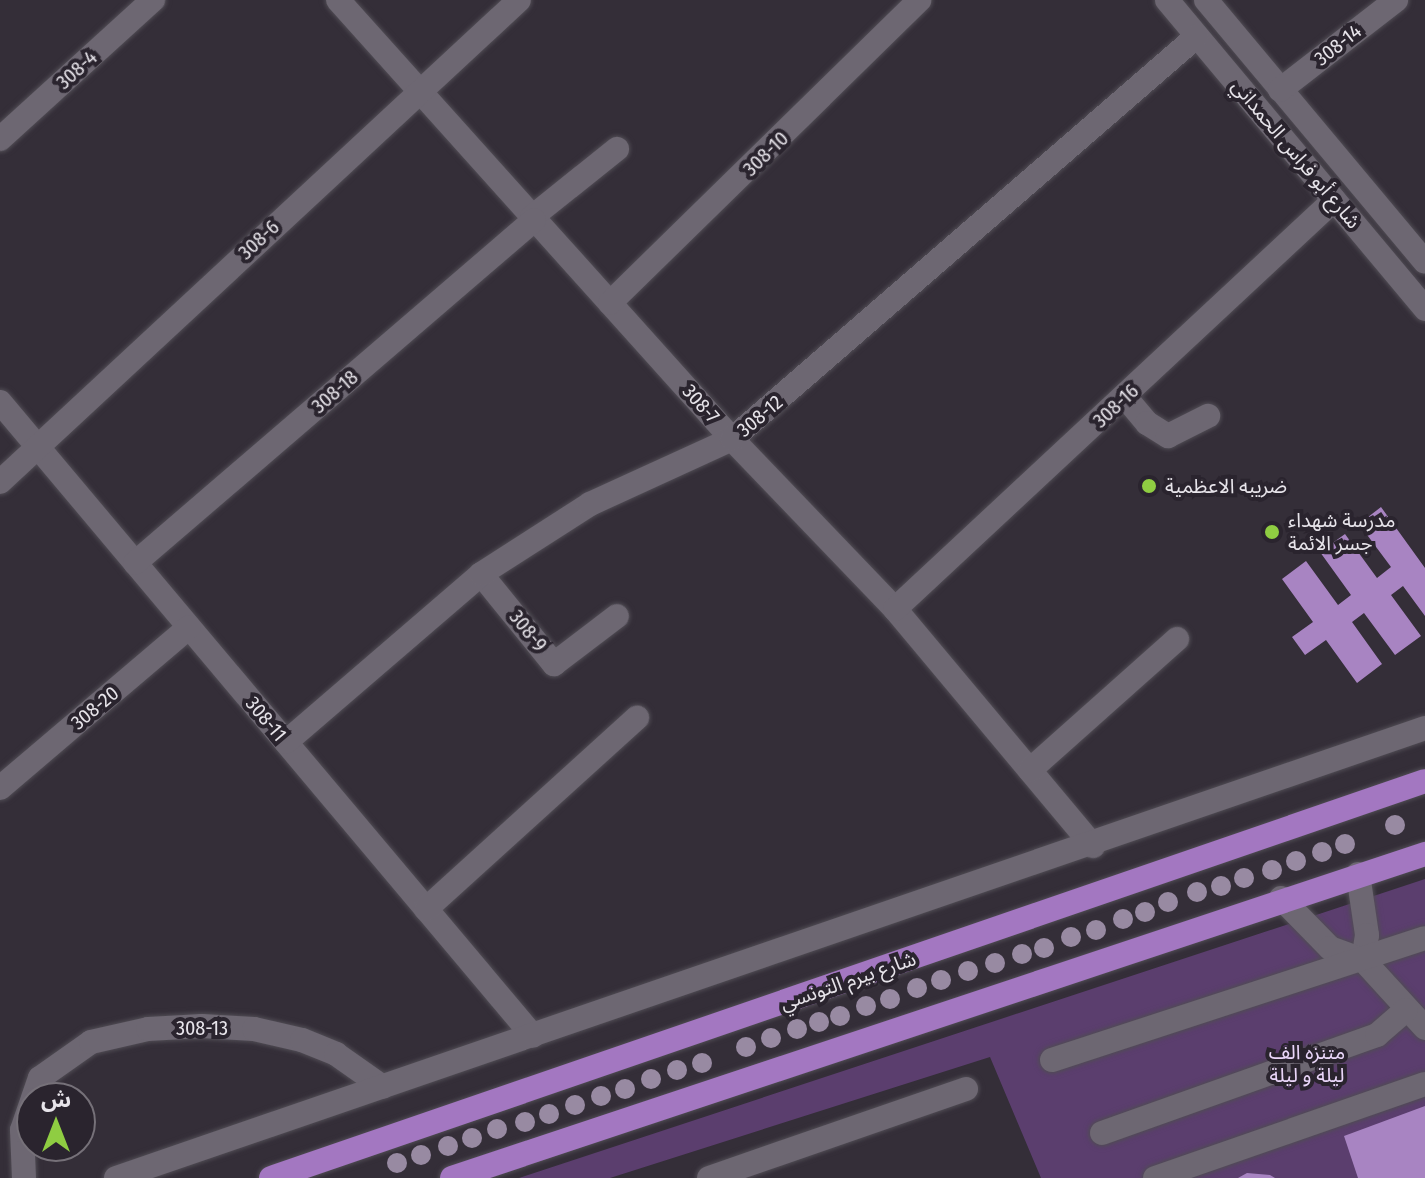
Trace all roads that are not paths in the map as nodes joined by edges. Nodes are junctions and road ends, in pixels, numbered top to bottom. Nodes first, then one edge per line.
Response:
1 (153, 0) edge
2 (338, 0) edge
3 (519, 0) edge
4 (919, 0) edge
5 (1167, 0) edge
6 (1396, 0) edge
7 (1210, 1) edge
8 (1197, 36) junction
9 (418, 89) junction
10 (1280, 90) junction
11 (0, 139) edge
12 (617, 149) dead end
13 (1334, 200) junction
14 (533, 219) junction
15 (1425, 262) edge
16 (610, 303) junction
17 (1425, 309) edge
18 (1126, 398) junction
19 (0, 402) edge
20 (1208, 416) dead end
21 (732, 439) junction
22 (39, 448) junction
23 (0, 482) edge
24 (135, 563) junction
25 (481, 574) junction
26 (895, 609) junction
27 (617, 616) dead end
28 (189, 627) junction
29 (1177, 639) dead end
30 (637, 718) dead end
31 (1425, 728) edge
32 (286, 742) junction
33 (1030, 770) junction
34 (1425, 781) edge
35 (0, 788) edge
36 (1093, 846) junction
37 (1425, 854) edge
38 (1358, 874) junction
39 (1281, 898) junction
40 (426, 909) junction
41 (1425, 938) edge
42 (1363, 960) junction
43 (1406, 1010) junction
44 (1425, 1028) edge
45 (533, 1036) junction
46 (1052, 1060) dead end
47 (38, 1082) edge
48 (1425, 1084) edge
49 (383, 1087) junction
50 (966, 1089) dead end
51 (1102, 1133) dead end
52 (116, 1178) edge
53 (271, 1178) edge
54 (452, 1178) edge
55 (709, 1178) edge
56 (1155, 1178) edge

1 - 11 street, 308-4
2 - 9 street, 308-7
3 - 9 street, 308-6
4 - 16 street, 308-10
5 - 8 street, شارع أبو فراس الحمداني
6 - 10 street, 308-14
7 - 10 street, شارع أبو فراس الحمداني
8 - 13 street, شارع أبو فراس الحمداني
8 - 21 street, 308-12
9 - 14 street, 308-7
9 - 22 street, 308-6
10 - 15 street, شارع أبو فراس الحمداني
12 - 14 street, 308-18
13 - 17 street, شارع أبو فراس الحمداني
13 - 18 street, 308-16
14 - 16 street, 308-7
14 - 24 street, 308-18
16 - 21 street, 308-7
18 - 20 street
18 - 26 street, 308-16
19 - 22 street, 308-11
21 - 25 street, 308-12
21 - 26 street, 308-7
22 - 23 street, 308-6
22 - 24 street, 308-11
24 - 28 street, 308-11
25 - 27 street, 308-9
25 - 32 street, 308-12
26 - 33 street, 308-7
28 - 32 street, 308-11
28 - 35 street, 308-20
29 - 33 street
30 - 40 street
31 - 36 street
32 - 40 street, 308-11
33 - 36 street, 308-7
34 - 53 main road, شارع بيرم التونسي
36 - 45 street
37 - 38 main road
38 - 39 main road
38 - 42 street
39 - 42 street
39 - 54 main road
40 - 45 street, 308-11
41 - 42 street
42 - 43 street
42 - 46 street
43 - 44 street
43 - 51 street
45 - 49 street
47 - 49 street, 308-13
48 - 56 street
49 - 52 street
50 - 55 street

